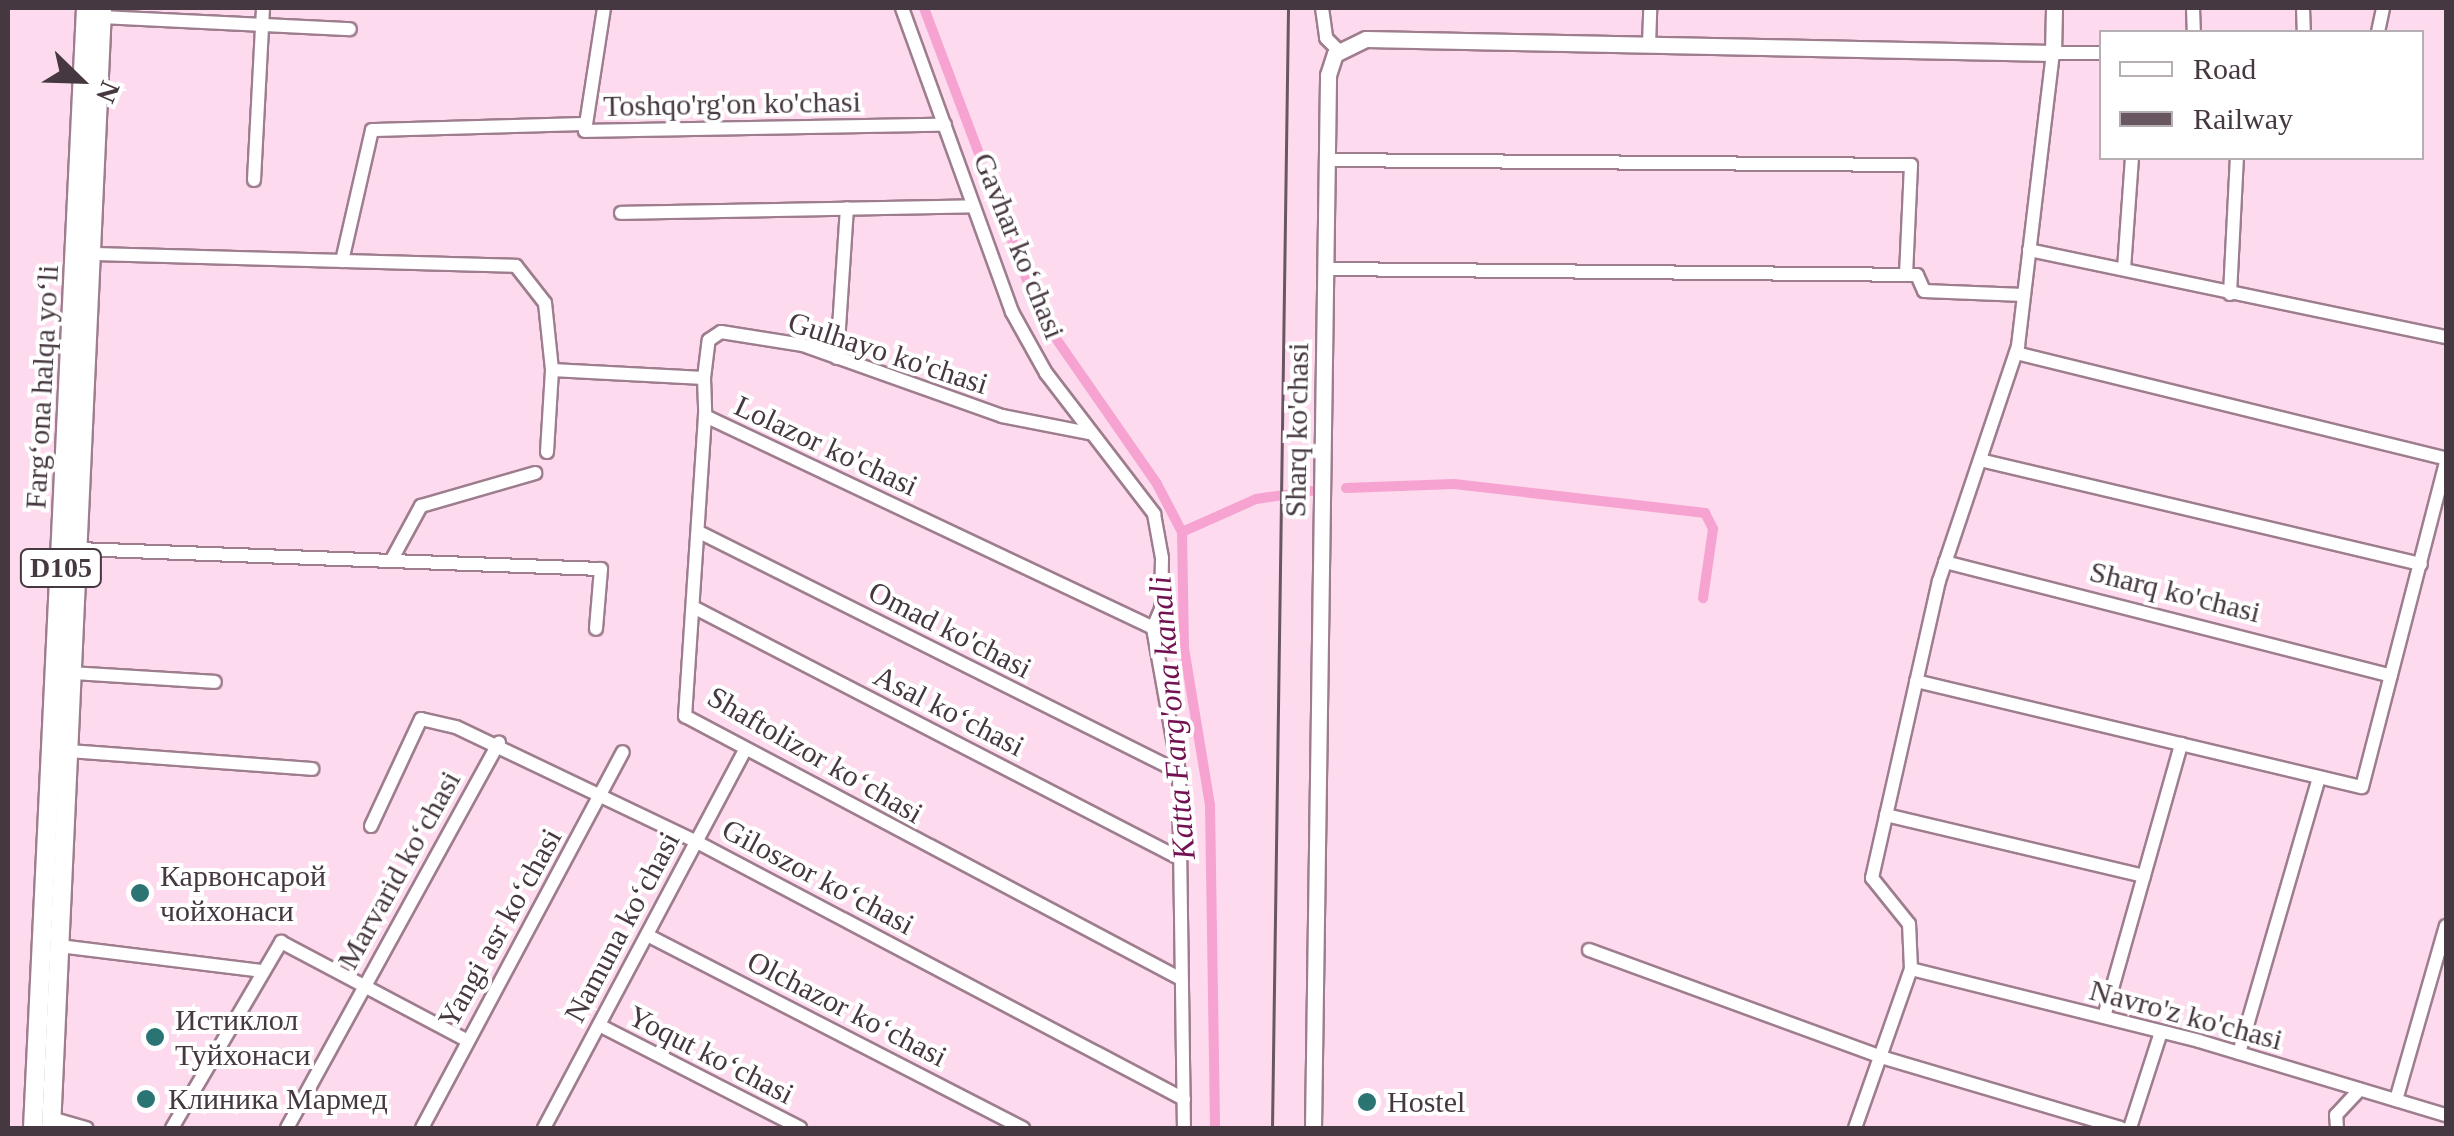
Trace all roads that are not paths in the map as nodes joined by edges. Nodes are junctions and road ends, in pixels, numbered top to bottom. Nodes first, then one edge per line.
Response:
1 (263, 8) edge
2 (604, 8) edge
3 (902, 8) edge
4 (1322, 8) edge
5 (1650, 8) edge
6 (2054, 8) edge
7 (96, 11) edge
8 (262, 24) junction
9 (350, 28) dead end
10 (1650, 44) junction
11 (1338, 50) junction
12 (2053, 52) junction
13 (2099, 53) edge
14 (586, 124) junction
15 (945, 125) junction
16 (1326, 160) junction
17 (2132, 160) edge
18 (2237, 160) edge
19 (254, 180) dead end
20 (972, 206) junction
21 (847, 208) junction
22 (621, 214) dead end
23 (2029, 250) junction
24 (92, 254) junction
25 (342, 261) junction
26 (1328, 269) junction
27 (2124, 269) junction
28 (1906, 275) junction
29 (2230, 294) junction
30 (2024, 295) junction
31 (2446, 337) edge
32 (2016, 354) junction
33 (837, 358) junction
34 (552, 370) junction
35 (704, 378) junction
36 (705, 416) junction
37 (1089, 433) junction
38 (547, 452) dead end
39 (1980, 460) junction
40 (2446, 460) edge
41 (536, 473) dead end
42 (698, 532) junction
43 (78, 549) junction
44 (391, 561) junction
45 (1946, 562) junction
46 (2421, 564) junction
47 (695, 608) junction
48 (66, 628) junction
49 (1154, 628) junction
50 (596, 629) dead end
51 (72, 673) junction
52 (2392, 676) junction
53 (1916, 681) junction
54 (215, 682) dead end
55 (499, 742) junction
56 (2181, 744) junction
57 (745, 750) junction
58 (68, 752) junction
59 (623, 752) dead end
60 (312, 770) dead end
61 (1180, 772) junction
62 (2319, 776) junction
63 (602, 794) junction
64 (1886, 815) junction
65 (371, 826) dead end
66 (695, 841) junction
67 (1179, 858) junction
68 (2144, 876) junction
69 (2446, 926) edge
70 (647, 935) junction
71 (59, 946) junction
72 (1590, 950) dead end
73 (1911, 969) junction
74 (263, 971) junction
75 (1181, 980) junction
76 (362, 988) junction
77 (2104, 1018) junction
78 (599, 1025) junction
79 (2161, 1032) junction
80 (466, 1040) junction
81 (2239, 1053) junction
82 (1881, 1057) junction
83 (2360, 1089) junction
84 (1184, 1099) junction
85 (2396, 1100) junction
86 (2446, 1115) edge
87 (51, 1123) edge
88 (546, 1125) edge
89 (1014, 1126) edge
90 (33, 1128) edge
91 (87, 1128) edge
92 (172, 1128) edge
93 (287, 1128) edge
94 (422, 1128) edge
95 (562, 1128) edge
96 (800, 1128) edge
97 (1184, 1128) edge
98 (1313, 1128) edge
99 (1856, 1128) edge
100 (2122, 1128) edge
101 (2130, 1128) edge
102 (2337, 1128) edge

1 - 8 street
2 - 14 street, Toshqo'rg'on ko'chasi
3 - 15 street, Gavhar koʻchasi
4 - 11 street
5 - 10 street
6 - 12 main road
7 - 8 street
7 - 24 highway, Farg‘ona halqa yo‘li / D105
7 - 48 highway, Farg‘ona halqa yo‘li / D105
8 - 9 street
8 - 19 street
10 - 11 main road
10 - 12 main road
11 - 16 main road, Sharq ko'chasi
12 - 13 street
12 - 23 street
14 - 15 street, Toshqo'rg'on ko'chasi
14 - 25 street
15 - 20 street, Gavhar koʻchasi
16 - 26 main road, Sharq ko'chasi
16 - 28 street
17 - 27 street
18 - 29 street
20 - 21 street
20 - 37 street, Gavhar koʻchasi
21 - 22 street
21 - 33 street
23 - 27 street
23 - 30 street
24 - 25 street
24 - 43 highway, Farg‘ona halqa yo‘li / D105
25 - 34 street
26 - 28 street
26 - 98 main road, Sharq ko'chasi
27 - 29 street
28 - 30 street
29 - 31 street
30 - 32 street
32 - 39 street
32 - 40 street
33 - 35 street, Gulhayo ko'chasi
33 - 37 street, Gulhayo ko'chasi
34 - 35 street, Lolazor ko'chasi
34 - 38 street
35 - 36 street, Lolazor ko'chasi
36 - 42 street, Shaftolizor koʻchasi
36 - 49 street, Lolazor ko'chasi
37 - 49 street, Gavhar koʻchasi
39 - 45 street
39 - 46 street
40 - 46 street
41 - 44 street
42 - 47 street, Shaftolizor koʻchasi
42 - 61 street, Omad ko'chasi
43 - 44 street
43 - 48 highway, Farg‘ona halqa yo‘li / D105
44 - 50 street
45 - 52 street, Sharq ko'chasi
45 - 53 street
46 - 52 street
47 - 57 street, Shaftolizor koʻchasi
47 - 67 street, Asal koʻchasi
48 - 51 highway, Farg‘ona halqa yo‘li / D105
48 - 90 highway, Farg‘ona halqa yo‘li / D105
49 - 61 street, Gavhar koʻchasi
51 - 54 street
51 - 58 highway, Farg‘ona halqa yo‘li / D105
52 - 62 street
53 - 56 street
53 - 64 street
55 - 63 street, Giloszor koʻchasi
55 - 65 street, Giloszor koʻchasi
55 - 76 street, Marvarid koʻchasi
56 - 62 street
56 - 68 street
57 - 66 street, Namuna koʻchasi
57 - 75 street, Shaftolizor koʻchasi
58 - 60 street
58 - 71 highway, Farg‘ona halqa yo‘li / D105
59 - 63 street, Yangi asr koʻchasi
61 - 67 street, Gavhar koʻchasi
62 - 81 street
63 - 66 street, Giloszor koʻchasi
63 - 80 street, Yangi asr koʻchasi
64 - 68 street
64 - 73 street
66 - 70 street, Namuna koʻchasi
66 - 84 street, Giloszor koʻchasi
67 - 75 street, Gavhar koʻchasi
68 - 77 street
69 - 85 street
70 - 78 street, Namuna koʻchasi
70 - 89 street, Olchazor koʻchasi
71 - 74 street
71 - 87 highway, Farg‘ona halqa yo‘li / D105
72 - 82 street
73 - 77 street, Navro'z ko'chasi
73 - 82 street
74 - 76 street
74 - 92 street
75 - 84 street, Gavhar koʻchasi
76 - 80 street
76 - 93 street, Marvarid koʻchasi
77 - 79 street, Navro'z ko'chasi
78 - 88 street, Namuna koʻchasi
78 - 96 street, Yoqut koʻchasi
79 - 81 street, Navro'z ko'chasi
79 - 101 street
80 - 94 street, Yangi asr koʻchasi
81 - 83 street, Navro'z ko'chasi
82 - 99 street
82 - 100 street
83 - 85 street, Navro'z ko'chasi
83 - 102 street
84 - 97 street, Gavhar koʻchasi
85 - 86 street, Navro'z ko'chasi
87 - 91 street
88 - 95 street

